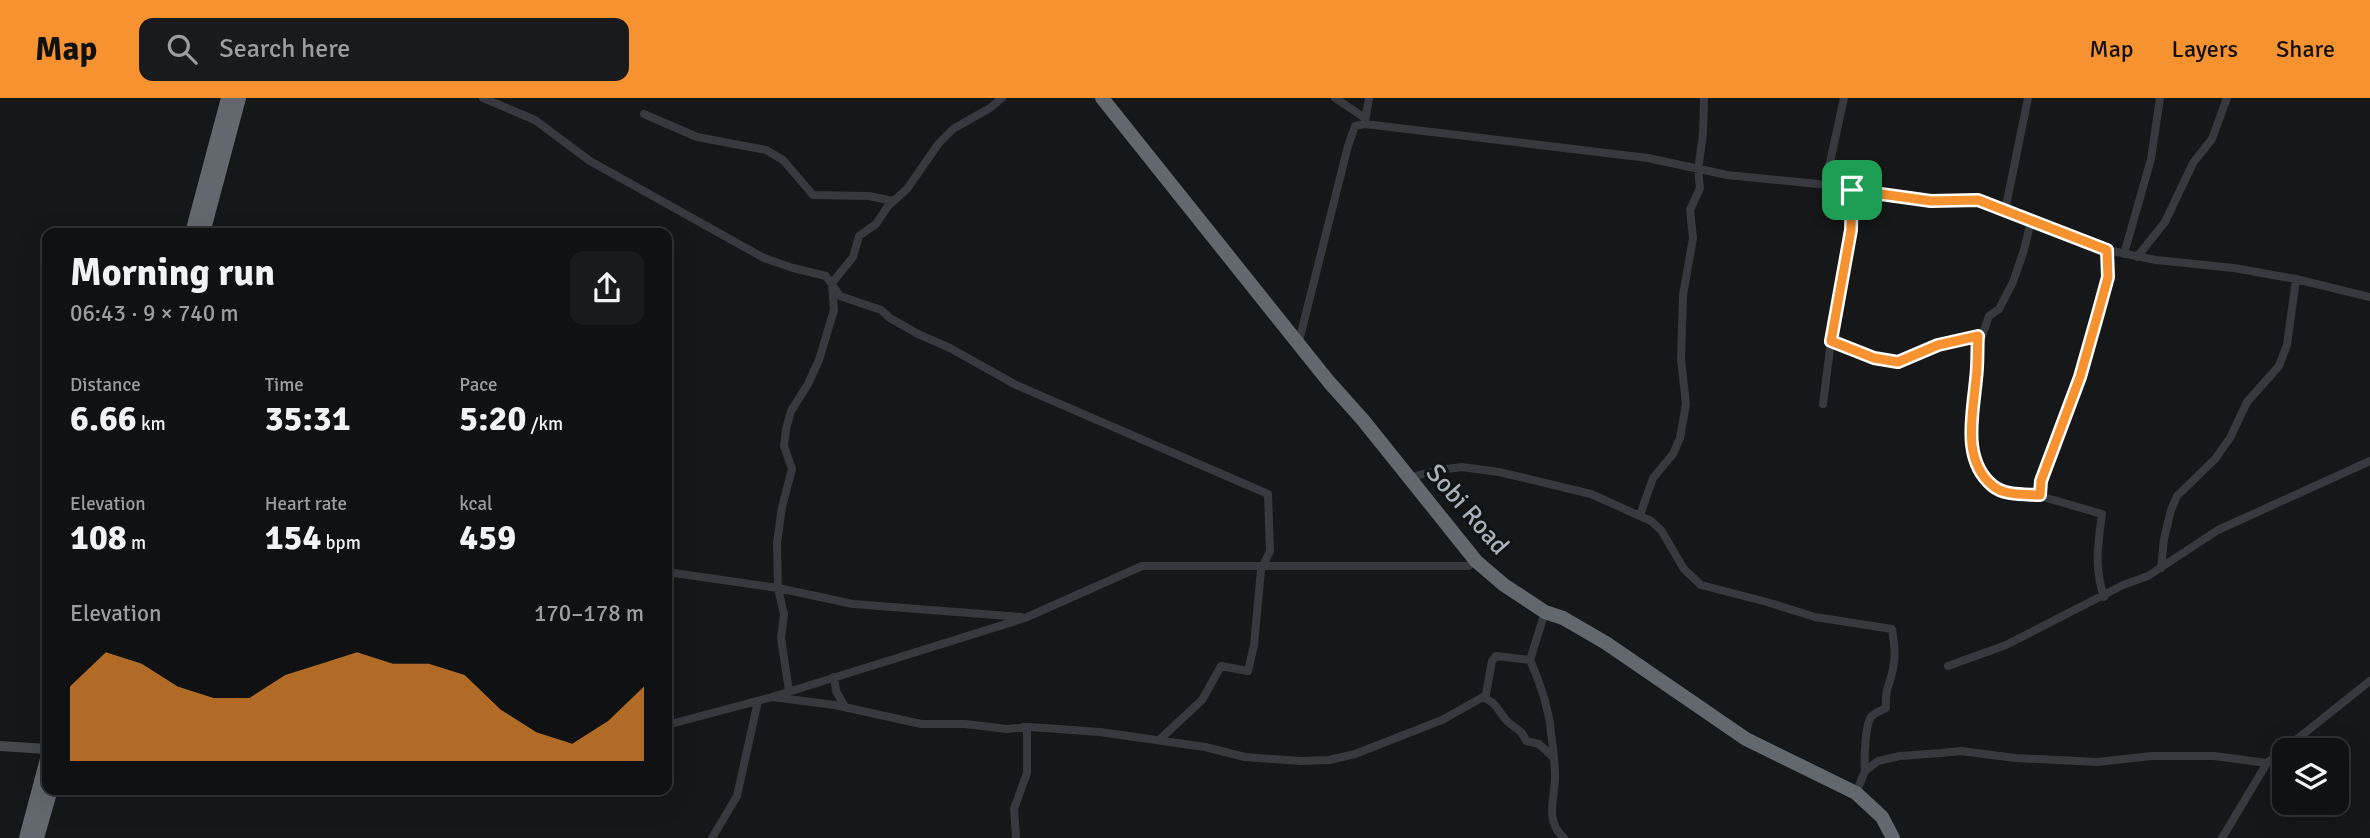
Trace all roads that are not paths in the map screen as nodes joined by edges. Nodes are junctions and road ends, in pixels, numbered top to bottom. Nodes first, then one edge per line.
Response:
1 (228, 98) edge
2 (239, 98) edge
3 (483, 98) edge
4 (1002, 98) edge
5 (1102, 98) edge
6 (1335, 98) edge
7 (1369, 98) edge
8 (1704, 98) edge
9 (1844, 98) edge
10 (2028, 98) edge
11 (2160, 98) edge
12 (2227, 98) edge
13 (644, 114) dead end
14 (1365, 121) junction
15 (1698, 170) junction
16 (1825, 185) junction
17 (1852, 190) junction
18 (893, 201) junction
19 (2005, 211) junction
20 (2031, 221) junction
21 (193, 228) edge
22 (204, 228) edge
23 (2107, 250) junction
24 (2124, 254) junction
25 (2137, 257) junction
26 (2296, 279) junction
27 (832, 283) junction
28 (2370, 297) edge
29 (1978, 336) junction
30 (1831, 341) junction
31 (1298, 345) junction
32 (1823, 404) dead end
33 (2370, 461) edge
34 (1408, 478) junction
35 (2040, 495) junction
36 (1640, 515) junction
37 (1476, 561) junction
38 (1265, 565) junction
39 (2161, 568) junction
40 (672, 573) edge
41 (778, 588) junction
42 (2104, 597) junction
43 (1545, 612) junction
44 (1025, 618) junction
45 (1530, 660) junction
46 (1948, 666) dead end
47 (834, 677) junction
48 (2370, 681) edge
49 (789, 691) junction
50 (772, 697) junction
51 (1483, 697) junction
52 (758, 701) junction
53 (845, 707) junction
54 (672, 724) edge
55 (1027, 727) junction
56 (1159, 740) junction
57 (0, 746) edge
58 (42, 749) edge
59 (1553, 757) junction
60 (2267, 763) junction
61 (1865, 771) junction
62 (42, 778) edge
63 (1856, 793) junction
64 (49, 795) edge
65 (26, 838) edge
66 (37, 838) edge
67 (712, 838) edge
68 (1016, 838) edge
69 (1564, 838) edge
70 (1893, 838) edge
71 (2222, 838) edge

1 - 21 highway
2 - 22 highway
3 - 27 street
4 - 18 street
5 - 31 highway, Sobi Road
6 - 14 street
7 - 14 street
8 - 15 street
9 - 16 street
10 - 19 street
11 - 24 street
12 - 25 street
13 - 18 street
14 - 15 street
14 - 31 street
15 - 16 street
15 - 36 street
16 - 17 street
17 - 19 street
17 - 30 street
18 - 27 street
19 - 20 street
20 - 23 street
20 - 29 street
23 - 24 street
23 - 35 street
24 - 25 street
25 - 26 street
26 - 28 street
26 - 39 street
27 - 38 street
27 - 41 street
29 - 30 street
29 - 35 street
30 - 32 street
31 - 34 highway, Sobi Road
33 - 39 street
34 - 36 street
34 - 37 highway, Sobi Road
35 - 42 street
36 - 61 street
37 - 38 street
37 - 43 highway, Sobi Road
38 - 44 street
38 - 56 street
39 - 42 street
40 - 41 street
41 - 44 street
41 - 49 street
42 - 46 street
43 - 45 street
43 - 63 highway, Sobi Road
44 - 47 street
45 - 51 street
45 - 59 street
47 - 49 street
47 - 53 street
48 - 60 street
49 - 50 street
50 - 52 street
50 - 53 street
51 - 56 street
51 - 59 street
52 - 54 street
52 - 67 street
53 - 55 street
55 - 56 street
55 - 68 street
57 - 58 street
59 - 69 street
60 - 61 street
60 - 71 street
61 - 63 street
62 - 65 highway
63 - 70 highway, Sobi Road
64 - 66 highway

